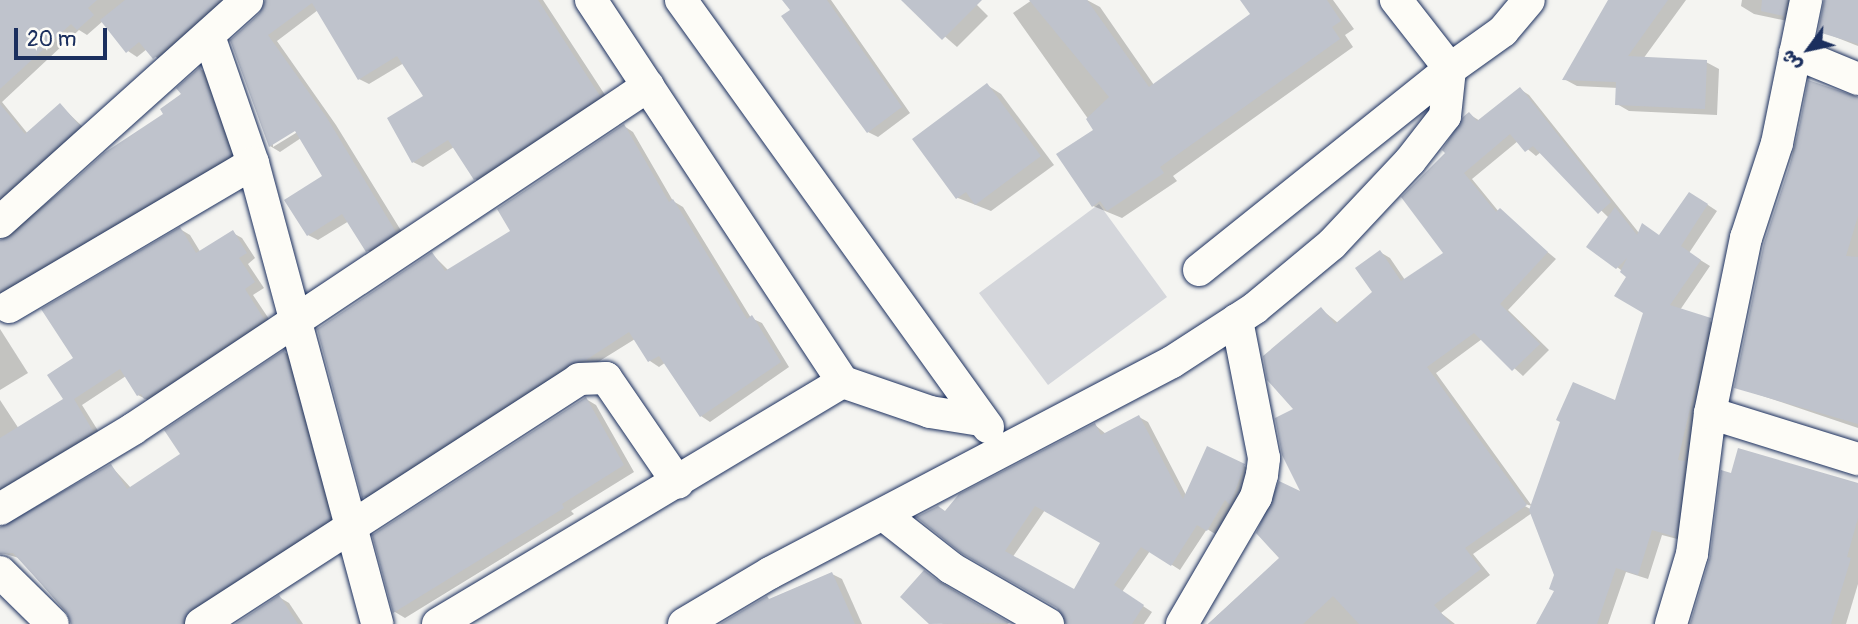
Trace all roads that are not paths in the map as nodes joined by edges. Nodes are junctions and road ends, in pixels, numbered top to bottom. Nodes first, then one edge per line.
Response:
1 (247, 0) edge
2 (591, 0) edge
3 (681, 0) edge
4 (1396, 0) edge
5 (1529, 0) edge
6 (1806, 0) edge
7 (208, 36) junction
8 (1795, 53) junction
9 (1450, 69) junction
10 (1858, 79) edge
11 (648, 86) junction
12 (253, 163) junction
13 (0, 222) edge
14 (1199, 270) dead end
15 (9, 307) dead end
16 (295, 317) junction
17 (1237, 320) junction
18 (843, 382) junction
19 (1710, 413) junction
20 (980, 420) junction
21 (1011, 445) junction
22 (1858, 459) edge
23 (678, 484) junction
24 (0, 509) edge
25 (885, 516) junction
26 (350, 529) junction
27 (0, 572) edge
28 (53, 624) edge
29 (201, 624) edge
30 (377, 624) edge
31 (438, 624) edge
32 (684, 624) edge
33 (1048, 624) edge
34 (1182, 624) edge
35 (1671, 624) edge

1 - 7 street
2 - 11 street
3 - 20 street
4 - 9 street
5 - 9 street
6 - 8 street
7 - 12 street
7 - 13 street
8 - 10 street
8 - 19 street
9 - 14 street
9 - 17 street
11 - 16 street
11 - 18 street
12 - 15 street
12 - 16 street
16 - 24 street
16 - 26 street
17 - 21 street
17 - 34 street
18 - 20 street
18 - 23 street
19 - 22 street
19 - 35 street
20 - 21 street
21 - 25 street
23 - 26 street
23 - 31 street
25 - 32 street
25 - 33 street
26 - 29 street
26 - 30 street
27 - 28 street

